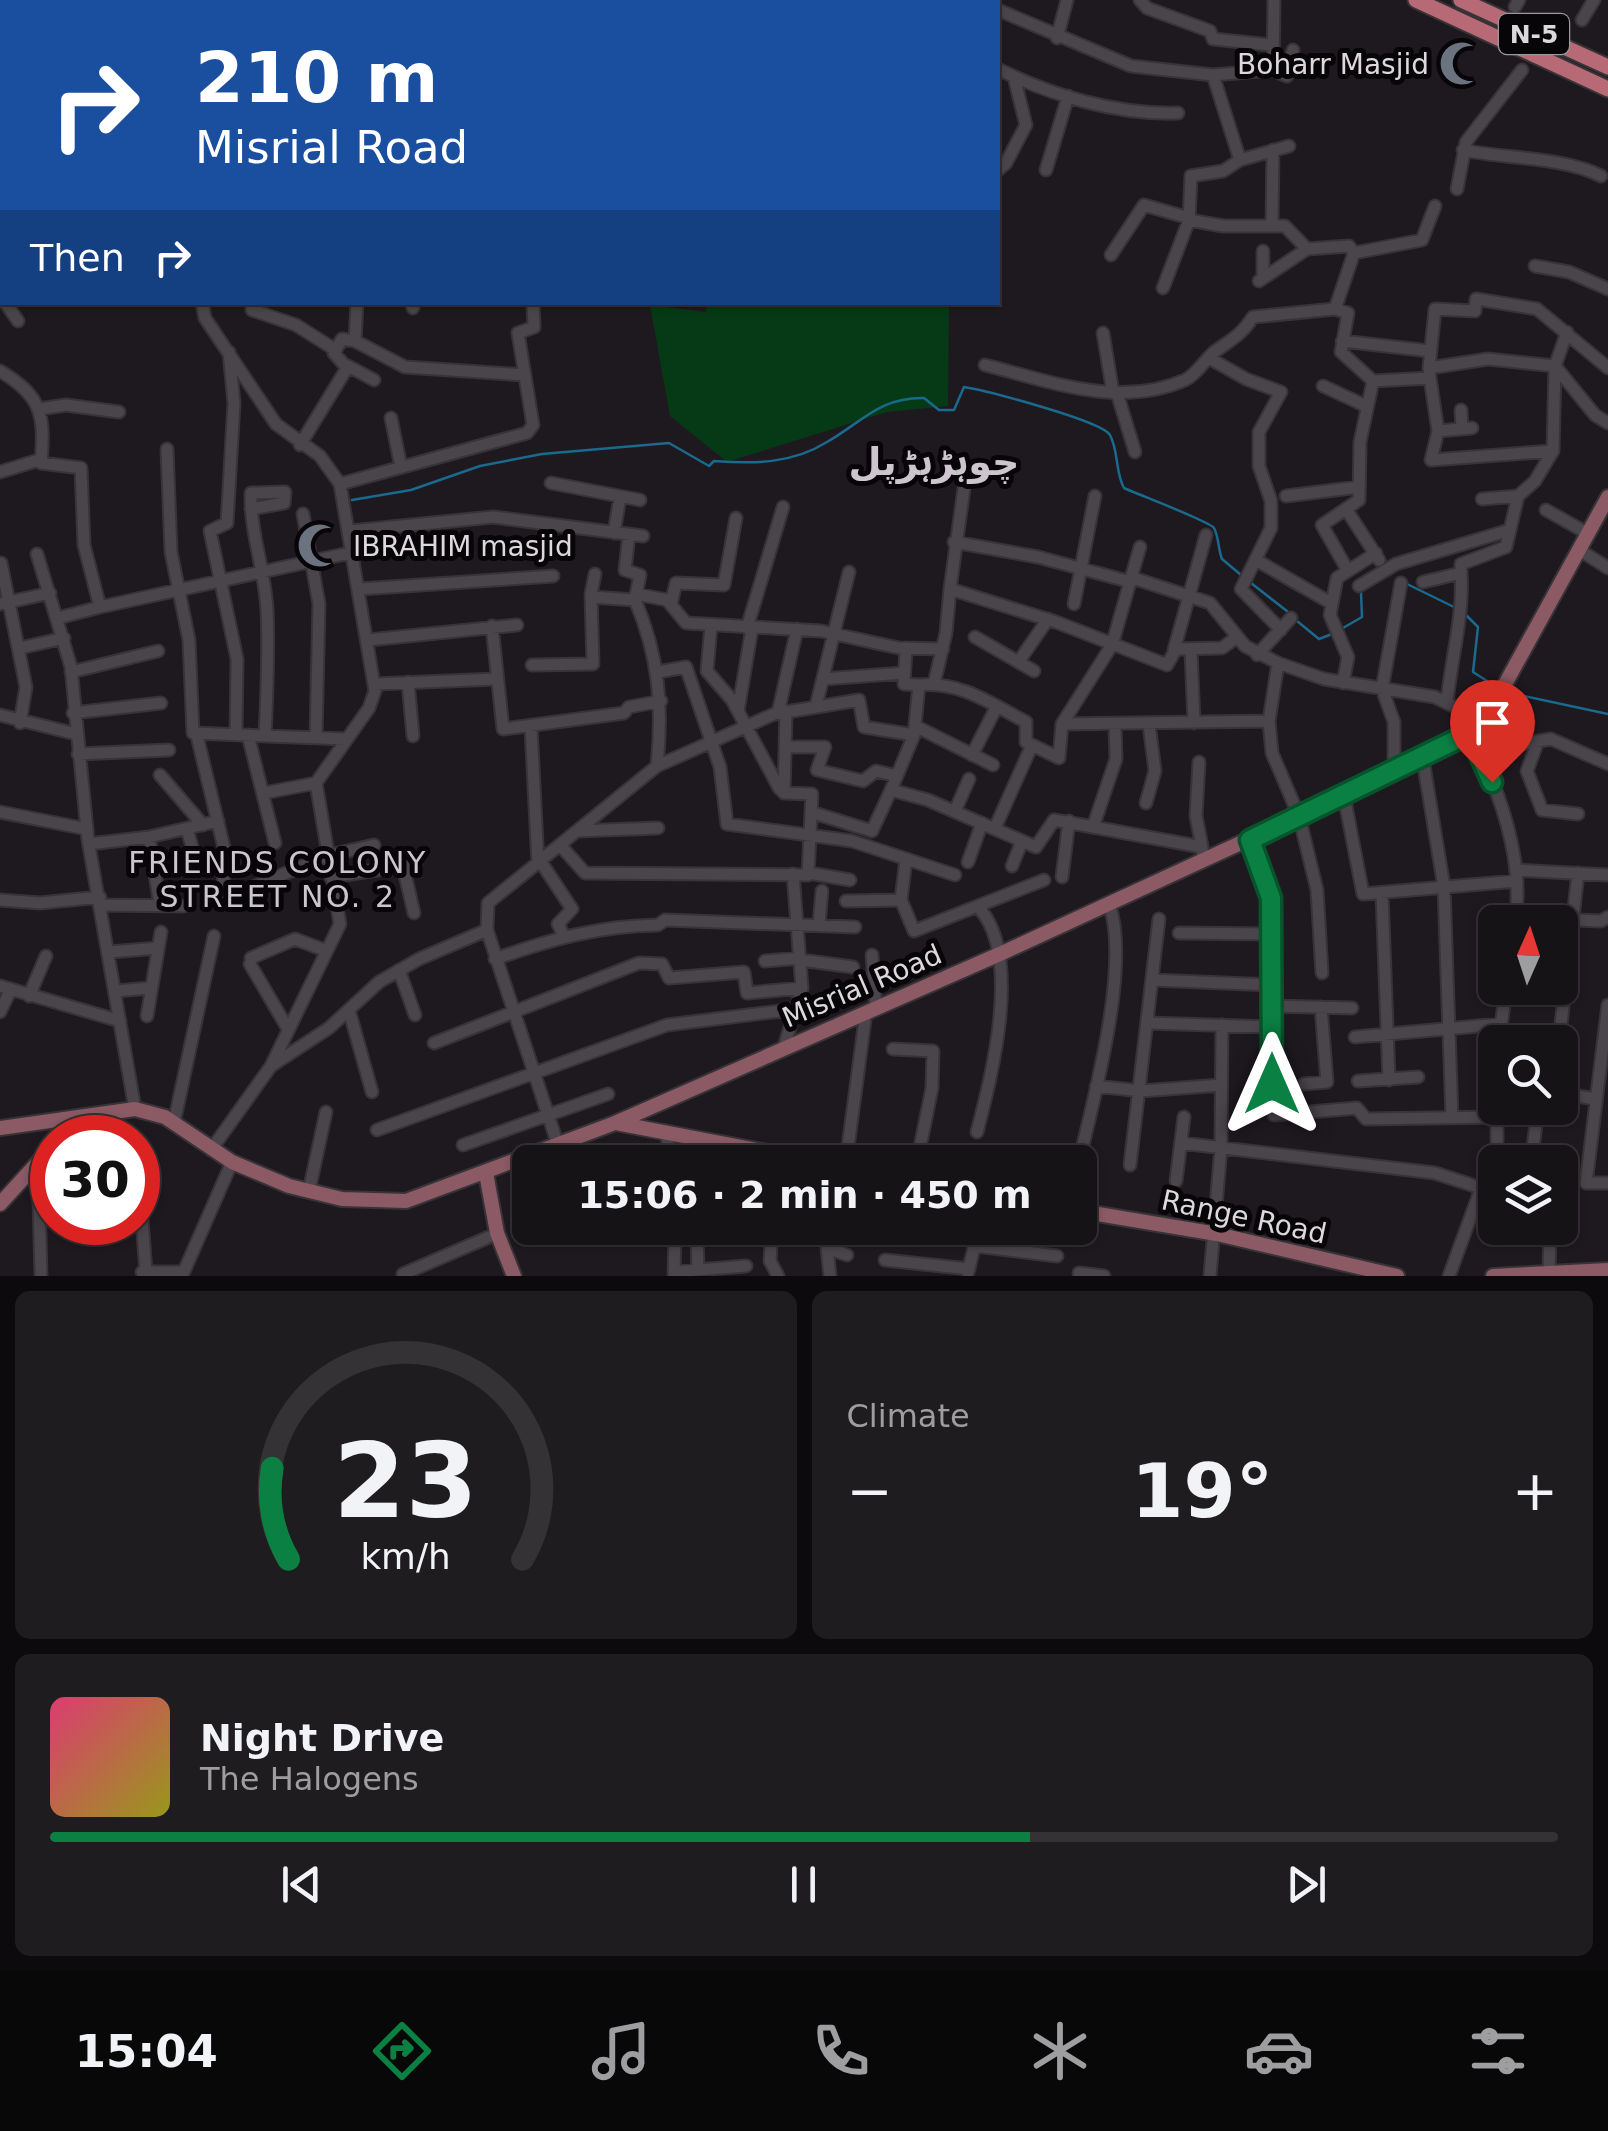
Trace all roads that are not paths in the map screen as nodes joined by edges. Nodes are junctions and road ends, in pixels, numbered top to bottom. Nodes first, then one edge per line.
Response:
1 (1067, 0) edge
2 (1140, 0) edge
3 (1274, 0) edge
4 (1416, 0) edge
5 (1461, 0) edge
6 (1594, 0) edge
7 (1000, 11) edge
8 (1582, 20) dead end
9 (1057, 38) junction
10 (1271, 45) junction
11 (1292, 50) dead end
12 (1608, 67) edge
13 (1000, 70) edge
14 (1273, 70) junction
15 (1522, 70) dead end
16 (1214, 75) junction
17 (1014, 77) junction
18 (1608, 89) edge
19 (1068, 96) junction
20 (1178, 113) dead end
21 (1289, 146) dead end
22 (1273, 150) junction
23 (1464, 150) junction
24 (1240, 160) junction
25 (1000, 167) edge
26 (1046, 170) dead end
27 (1601, 176) dead end
28 (1457, 189) dead end
29 (1434, 206) dead end
30 (1189, 219) junction
31 (1272, 224) junction
32 (1307, 249) junction
33 (1263, 251) dead end
34 (1354, 253) junction
35 (1112, 255) dead end
36 (1536, 266) dead end
37 (1163, 288) dead end
38 (1608, 289) edge
39 (5, 305) edge
40 (203, 305) edge
41 (357, 305) edge
42 (534, 305) edge
43 (1335, 309) junction
44 (252, 310) dead end
45 (18, 320) dead end
46 (1567, 332) junction
47 (1103, 333) dead end
48 (355, 341) junction
49 (1342, 341) junction
50 (334, 349) junction
51 (1430, 351) junction
52 (230, 352) junction
53 (1209, 358) junction
54 (985, 365) dead end
55 (348, 366) junction
56 (1556, 366) junction
57 (1608, 368) edge
58 (0, 371) edge
59 (1430, 373) junction
60 (525, 375) junction
61 (374, 380) dead end
62 (1373, 381) junction
63 (1322, 386) dead end
64 (1115, 393) junction
65 (1366, 406) junction
66 (39, 410) junction
67 (1460, 410) dead end
68 (119, 412) dead end
69 (391, 418) dead end
70 (1608, 423) edge
71 (1438, 431) junction
72 (300, 445) junction
73 (167, 448) dead end
74 (1553, 451) junction
75 (1135, 452) dead end
76 (42, 459) junction
77 (401, 467) junction
78 (0, 472) edge
79 (966, 474) dead end
80 (551, 483) dead end
81 (340, 484) junction
82 (1359, 488) junction
83 (1095, 496) dead end
84 (1286, 496) dead end
85 (1518, 496) junction
86 (620, 497) junction
87 (1608, 497) edge
88 (1482, 499) dead end
89 (640, 500) dead end
90 (784, 507) dead end
91 (1346, 508) junction
92 (251, 509) dead end
93 (1546, 510) dead end
94 (303, 514) dead end
95 (736, 518) dead end
96 (1510, 530) junction
97 (350, 531) junction
98 (614, 533) junction
99 (1587, 533) junction
100 (629, 534) junction
101 (1206, 535) dead end
102 (643, 536) dead end
103 (954, 542) junction
104 (1140, 547) dead end
105 (1578, 549) junction
106 (354, 552) junction
107 (1376, 553) junction
108 (37, 554) dead end
109 (1256, 560) junction
110 (312, 561) junction
111 (0, 563) edge
112 (1081, 567) junction
113 (1608, 568) edge
114 (1384, 570) junction
115 (1348, 571) junction
116 (261, 572) junction
117 (849, 572) dead end
118 (1461, 573) junction
119 (595, 574) dead end
120 (553, 576) dead end
121 (1132, 580) junction
122 (220, 581) junction
123 (1401, 582) dead end
124 (1422, 582) dead end
125 (1359, 586) dead end
126 (360, 589) junction
127 (950, 589) junction
128 (176, 592) junction
129 (50, 593) junction
130 (1189, 596) junction
131 (592, 597) junction
132 (636, 597) junction
133 (1331, 603) junction
134 (4, 604) edge
135 (671, 604) junction
136 (1074, 604) dead end
137 (100, 608) junction
138 (58, 618) junction
139 (1292, 618) dead end
140 (1048, 620) junction
141 (517, 625) dead end
142 (711, 625) junction
143 (492, 626) junction
144 (750, 628) junction
145 (797, 630) junction
146 (1281, 630) junction
147 (837, 633) junction
148 (974, 637) dead end
149 (1237, 637) junction
150 (64, 638) junction
151 (368, 640) junction
152 (1112, 646) junction
153 (20, 648) junction
154 (906, 648) junction
155 (943, 649) junction
156 (1174, 650) junction
157 (1191, 650) junction
158 (158, 651) dead end
159 (1257, 655) junction
160 (1019, 661) junction
161 (1278, 664) junction
162 (532, 665) dead end
163 (1034, 671) dead end
164 (71, 672) junction
165 (658, 672) junction
166 (904, 673) junction
167 (496, 679) junction
168 (824, 679) junction
169 (408, 682) junction
170 (1343, 683) junction
171 (374, 684) junction
172 (934, 684) junction
173 (920, 685) junction
174 (1382, 689) junction
175 (661, 701) junction
176 (1446, 702) junction
177 (161, 703) dead end
178 (816, 706) junction
179 (997, 706) junction
180 (738, 711) junction
181 (782, 712) junction
182 (74, 713) junction
183 (0, 715) edge
184 (1483, 720) junction
185 (1270, 721) junction
186 (1194, 723) junction
187 (20, 724) junction
188 (1062, 724) junction
189 (1149, 724) junction
190 (1115, 725) junction
191 (531, 727) junction
192 (744, 729) junction
193 (915, 730) junction
194 (1470, 733) junction
195 (76, 734) junction
196 (242, 735) junction
197 (197, 736) junction
198 (265, 736) junction
199 (413, 736) dead end
200 (316, 738) junction
201 (346, 738) junction
202 (1538, 741) junction
203 (713, 744) junction
204 (1032, 745) junction
205 (786, 747) junction
206 (169, 750) dead end
207 (1480, 751) junction
208 (78, 754) junction
209 (972, 755) junction
210 (1422, 760) junction
211 (1198, 762) dead end
212 (993, 764) dead end
213 (1608, 764) edge
214 (657, 766) junction
215 (1394, 773) junction
216 (160, 775) dead end
217 (897, 776) junction
218 (969, 779) dead end
219 (316, 783) junction
220 (892, 790) junction
221 (264, 793) junction
222 (784, 794) junction
223 (1344, 796) junction
224 (1146, 803) dead end
225 (0, 812) edge
226 (814, 812) junction
227 (955, 812) junction
228 (1578, 814) dead end
229 (1299, 816) junction
230 (218, 821) junction
231 (1068, 821) junction
232 (203, 825) junction
233 (989, 826) junction
234 (1093, 827) junction
235 (658, 828) dead end
236 (87, 829) junction
237 (186, 829) junction
238 (577, 831) junction
239 (812, 833) junction
240 (148, 836) junction
241 (1250, 840) junction
242 (1022, 841) junction
243 (275, 843) dead end
244 (89, 844) junction
245 (374, 845) dead end
246 (561, 846) junction
247 (1202, 854) junction
248 (326, 856) junction
249 (906, 859) junction
250 (968, 862) dead end
251 (540, 863) junction
252 (1012, 866) dead end
253 (183, 869) dead end
254 (809, 873) junction
255 (1578, 873) junction
256 (793, 874) junction
257 (956, 875) dead end
258 (1516, 875) junction
259 (1608, 875) edge
260 (1062, 876) dead end
261 (331, 877) junction
262 (850, 880) dead end
263 (1044, 880) dead end
264 (1444, 887) junction
265 (822, 891) dead end
266 (1382, 892) junction
267 (0, 900) edge
268 (846, 900) dead end
269 (901, 900) junction
270 (101, 901) junction
271 (1108, 904) junction
272 (160, 905) junction
273 (1515, 905) edge
274 (1576, 905) edge
275 (184, 906) dead end
276 (980, 909) junction
277 (414, 912) dead end
278 (1608, 917) edge
279 (1160, 919) dead end
280 (1578, 920) edge
281 (799, 923) junction
282 (819, 924) junction
283 (855, 927) dead end
284 (487, 930) junction
285 (161, 932) dead end
286 (1178, 933) dead end
287 (563, 934) junction
288 (1271, 934) junction
289 (214, 936) dead end
290 (158, 948) junction
291 (327, 951) junction
292 (110, 952) junction
293 (1002, 953) junction
294 (872, 954) dead end
295 (46, 956) dead end
296 (495, 959) junction
297 (801, 959) junction
298 (765, 960) dead end
299 (853, 967) dead end
300 (399, 970) junction
301 (1322, 972) dead end
302 (1154, 980) junction
303 (1272, 985) junction
304 (6, 988) edge
305 (150, 988) junction
306 (802, 988) junction
307 (116, 992) junction
308 (29, 996) junction
309 (1504, 1005) edge
310 (1608, 1005) edge
311 (1272, 1006) junction
312 (1321, 1007) junction
313 (797, 1008) junction
314 (1352, 1008) dead end
315 (871, 1009) junction
316 (349, 1010) junction
317 (0, 1012) edge
318 (514, 1012) junction
319 (415, 1015) dead end
320 (147, 1016) dead end
321 (120, 1020) junction
322 (1148, 1023) junction
323 (1501, 1024) joint
324 (1222, 1026) junction
325 (1272, 1028) junction
326 (1448, 1028) junction
327 (288, 1029) junction
328 (1387, 1034) junction
329 (1355, 1037) dead end
330 (434, 1044) dead end
331 (784, 1047) junction
332 (893, 1049) dead end
333 (1604, 1059) edge
334 (271, 1066) junction
335 (536, 1076) junction
336 (1418, 1078) dead end
337 (1389, 1080) junction
338 (1358, 1082) dead end
339 (1304, 1084) dead end
340 (1221, 1085) junction
341 (1096, 1086) junction
342 (1140, 1091) junction
343 (372, 1092) dead end
344 (608, 1094) dead end
345 (1578, 1096) edge
346 (1595, 1099) junction
347 (135, 1109) junction
348 (326, 1112) dead end
349 (102, 1115) edge
350 (548, 1115) junction
351 (1478, 1115) edge
352 (1184, 1117) dead end
353 (1452, 1118) junction
354 (615, 1122) junction
355 (174, 1123) junction
356 (30, 1125) edge
357 (0, 1128) edge
358 (376, 1130) dead end
359 (666, 1131) junction
360 (977, 1132) dead end
361 (703, 1139) junction
362 (1181, 1143) junction
363 (463, 1144) dead end
364 (558, 1144) junction
365 (667, 1145) edge
366 (702, 1145) edge
367 (727, 1145) edge
368 (849, 1145) edge
369 (920, 1145) edge
370 (1083, 1145) edge
371 (1221, 1147) junction
372 (212, 1150) junction
373 (232, 1162) junction
374 (1130, 1164) dead end
375 (30, 1170) edge
376 (486, 1173) junction
377 (1176, 1181) dead end
378 (1608, 1183) edge
379 (1478, 1187) edge
380 (310, 1191) junction
381 (1478, 1196) edge
382 (0, 1204) edge
383 (1097, 1214) edge
384 (1217, 1234) junction
385 (489, 1237) dead end
386 (40, 1245) edge
387 (146, 1245) edge
388 (675, 1245) edge
389 (697, 1245) edge
390 (771, 1245) edge
391 (1553, 1245) edge
392 (975, 1246) joint
393 (846, 1255) dead end
394 (1057, 1256) dead end
395 (885, 1260) dead end
396 (746, 1266) dead end
397 (1608, 1270) edge
398 (968, 1272) edge
399 (151, 1273) edge
400 (1079, 1273) dead end
401 (1369, 1273) edge
402 (182, 1274) edge
403 (403, 1274) edge
404 (674, 1274) edge
405 (698, 1274) edge
406 (1559, 1274) edge
407 (41, 1276) edge
408 (514, 1276) edge
409 (778, 1276) edge
410 (830, 1276) edge
411 (1104, 1276) edge
412 (1210, 1276) edge
413 (1397, 1276) edge
414 (1449, 1276) edge
415 (1498, 1276) edge

1 - 9 street
2 - 10 street
3 - 10 street
4 - 18 highway, N-5
5 - 12 highway, N-5
6 - 8 street
7 - 9 street
9 - 16 street
10 - 14 street
11 - 14 street
13 - 17 street
14 - 16 street
15 - 23 street
16 - 24 street
17 - 19 street
17 - 25 street
19 - 20 street
19 - 26 street
21 - 22 street
22 - 24 street
22 - 31 street
23 - 27 street
23 - 28 street
24 - 30 street
29 - 34 street
30 - 31 street
30 - 35 street
30 - 37 street
31 - 32 street
32 - 33 street
32 - 34 street
34 - 43 street
36 - 38 street
39 - 45 street
40 - 52 street
41 - 48 street
42 - 60 street
43 - 49 street
43 - 53 street
44 - 50 street
46 - 51 street
46 - 56 street
46 - 57 street
47 - 64 street
48 - 50 street
48 - 60 street
49 - 51 street
49 - 62 street
50 - 55 street
51 - 59 street
52 - 72 street
52 - 122 street
53 - 64 street
53 - 109 street
54 - 64 street
55 - 61 street
55 - 72 street
56 - 59 street
56 - 70 street
56 - 74 street
58 - 66 street
59 - 62 street
59 - 71 street
60 - 77 street
62 - 65 street
63 - 65 street
64 - 75 street
65 - 82 street
66 - 68 street
66 - 76 street
67 - 71 street
69 - 77 street
71 - 74 street
72 - 81 street
73 - 128 street
74 - 85 street
76 - 78 street
76 - 137 street
77 - 81 street
79 - 103 street
80 - 86 street
81 - 97 street
82 - 84 street
82 - 91 street
83 - 112 street
85 - 88 street
85 - 96 street
86 - 89 street
86 - 98 street
87 - 99 main road, Misrial Road
90 - 144 street
91 - 107 street
91 - 115 street
92 - 116 street
93 - 99 street
94 - 110 street
95 - 135 street
96 - 114 street
96 - 118 street
97 - 98 street
97 - 106 street
98 - 100 street
99 - 105 main road, Misrial Road
100 - 102 street
100 - 132 street
101 - 130 street
103 - 112 street
103 - 127 street
104 - 121 street
105 - 113 street
105 - 184 main road, Misrial Road
106 - 110 street
106 - 126 street
107 - 114 street
107 - 115 street
108 - 129 street
109 - 133 street
109 - 146 street
110 - 116 street
110 - 200 street
111 - 134 street
112 - 121 street
112 - 136 street
114 - 125 street
115 - 133 street
116 - 122 street
116 - 198 street
117 - 147 street
118 - 124 street
118 - 176 street
119 - 131 street
120 - 126 street
121 - 130 street
121 - 152 street
122 - 128 street
122 - 196 street
123 - 174 street
126 - 151 street
127 - 140 street
127 - 155 street
128 - 137 street
128 - 197 street
129 - 134 street
129 - 138 street
130 - 149 street
130 - 156 street
131 - 132 street
131 - 162 street
132 - 135 street
132 - 165 street
133 - 170 street
134 - 153 street
135 - 142 street
137 - 138 street
138 - 150 street
139 - 146 street
140 - 152 street
140 - 160 street
141 - 143 street
142 - 144 street
142 - 180 street
143 - 151 street
143 - 167 street
144 - 145 street
144 - 180 street
145 - 147 street
145 - 181 street
146 - 159 street
147 - 154 street
147 - 168 street
148 - 160 street
149 - 157 street
149 - 159 street
150 - 153 street
150 - 164 street
151 - 171 street
152 - 156 street
152 - 188 street
153 - 187 street
154 - 155 street
154 - 166 street
155 - 172 street
156 - 157 street
157 - 186 street
158 - 164 street
159 - 161 street
160 - 163 street
161 - 170 street
161 - 185 street
164 - 182 street
165 - 175 street
165 - 203 street
166 - 168 street
166 - 173 street
167 - 169 street
167 - 191 street
168 - 178 street
169 - 171 street
169 - 199 street
170 - 174 street
171 - 201 street
172 - 173 street
172 - 179 street
173 - 193 street
174 - 176 street
174 - 215 street
175 - 191 street
175 - 214 street
176 - 184 street
177 - 182 street
178 - 181 street
178 - 193 street
179 - 204 street
179 - 209 street
180 - 192 street
181 - 192 street
181 - 205 street
182 - 195 street
183 - 187 street
184 - 194 main road, Misrial Road
185 - 186 street
185 - 229 street
186 - 189 street
187 - 195 street
188 - 190 street
188 - 204 street
189 - 190 street
189 - 224 street
190 - 234 street
191 - 251 street
192 - 203 street
192 - 222 street
193 - 209 street
193 - 217 street
194 - 207 street
194 - 210 main road, Misrial Road
195 - 208 street
196 - 197 street
196 - 198 street
196 - 221 street
197 - 230 street
198 - 200 street
200 - 201 street
201 - 219 street
202 - 207 street
202 - 213 street
202 - 228 street
203 - 214 street
203 - 239 street
204 - 233 street
205 - 217 street
205 - 222 street
206 - 208 street
207 - 258 street
208 - 236 street
209 - 212 street
210 - 215 main road, Misrial Road
210 - 264 street
211 - 247 street
214 - 238 street
215 - 223 main road, Misrial Road
216 - 232 street
217 - 220 street
218 - 227 street
219 - 221 street
219 - 248 street
220 - 226 street
220 - 227 street
221 - 243 street
222 - 226 street
223 - 229 main road, Misrial Road
223 - 266 street
225 - 236 street
226 - 239 street
227 - 233 street
229 - 241 main road, Misrial Road
229 - 301 street
230 - 232 street
230 - 248 street
231 - 234 street
231 - 242 street
231 - 260 street
232 - 237 street
233 - 242 street
233 - 250 street
234 - 247 street
235 - 238 street
236 - 244 street
237 - 240 street
237 - 253 street
238 - 246 street
239 - 249 street
239 - 254 street
240 - 244 street
240 - 272 street
241 - 247 main road, Misrial Road
241 - 288 street
242 - 252 street
244 - 270 street
245 - 248 street
246 - 251 street
246 - 256 street
247 - 271 main road, Misrial Road
248 - 261 street
249 - 257 street
249 - 269 street
251 - 284 street
251 - 287 street
254 - 256 street
254 - 262 street
255 - 258 street
255 - 259 street
255 - 274 street
256 - 281 street
258 - 264 street
258 - 273 street
261 - 277 street
261 - 291 street
263 - 276 street
264 - 266 street
264 - 326 street
265 - 282 street
266 - 328 street
267 - 270 street
268 - 269 street
269 - 276 street
270 - 272 street
270 - 292 street
271 - 293 main road, Misrial Road
271 - 341 street
272 - 275 street
276 - 293 street
278 - 280 street
279 - 302 street
281 - 282 street
281 - 287 street
281 - 297 street
282 - 283 street
284 - 296 street
284 - 300 street
285 - 290 street
286 - 288 street
287 - 296 street
288 - 303 street
289 - 355 street
290 - 292 street
290 - 305 street
291 - 327 street
291 - 327 street
292 - 307 street
293 - 315 main road, Misrial Road
293 - 360 street
294 - 315 street
295 - 308 street
296 - 318 street
297 - 298 street
297 - 299 street
297 - 306 street
300 - 316 street
300 - 319 street
302 - 303 street
302 - 322 street
303 - 311 street
304 - 308 street
304 - 317 street
305 - 307 street
305 - 320 street
306 - 313 street
306 - 318 street
307 - 321 street
308 - 321 street
309 - 323 street
310 - 333 street
311 - 312 street
311 - 325 street
312 - 314 street
312 - 339 street
313 - 331 street
313 - 335 street
315 - 331 main road, Misrial Road
315 - 368 street
316 - 334 street
316 - 343 street
318 - 330 street
318 - 335 street
321 - 347 street
322 - 324 street
322 - 342 street
323 - 326 street
324 - 325 street
324 - 340 street
325 - 353 street
326 - 328 street
326 - 353 street
327 - 334 street
328 - 329 street
328 - 337 street
331 - 354 main road, Misrial Road
332 - 369 street
333 - 346 street
334 - 372 street
335 - 350 street
335 - 358 street
336 - 337 street
337 - 338 street
340 - 342 street
340 - 371 street
341 - 342 street
341 - 370 street
342 - 374 street
344 - 350 street
345 - 346 street
346 - 378 street
347 - 349 main road
347 - 355 main road, Misrial Road
348 - 380 street
350 - 363 street
350 - 364 street
351 - 353 street
352 - 362 street
354 - 359 main road
354 - 364 main road, Misrial Road
355 - 372 main road, Misrial Road
356 - 357 main road
359 - 361 main road
359 - 365 street
361 - 366 street
361 - 367 main road
362 - 371 street
362 - 377 street
364 - 376 main road, Misrial Road
371 - 379 street
371 - 384 street
372 - 373 main road, Misrial Road
373 - 380 main road, Misrial Road
373 - 402 street
375 - 382 main road
376 - 380 main road, Misrial Road
376 - 408 main road
381 - 414 street
383 - 384 main road, Range Road
384 - 401 main road, Range Road
384 - 412 street
385 - 403 street
386 - 407 street
387 - 399 street
388 - 404 street
389 - 405 street
390 - 409 street
391 - 406 street
392 - 394 street
392 - 398 street
393 - 410 street
395 - 398 street
396 - 405 street
397 - 406 main road
399 - 402 street
400 - 411 street
401 - 413 main road, Range Road
404 - 405 street
406 - 415 main road

